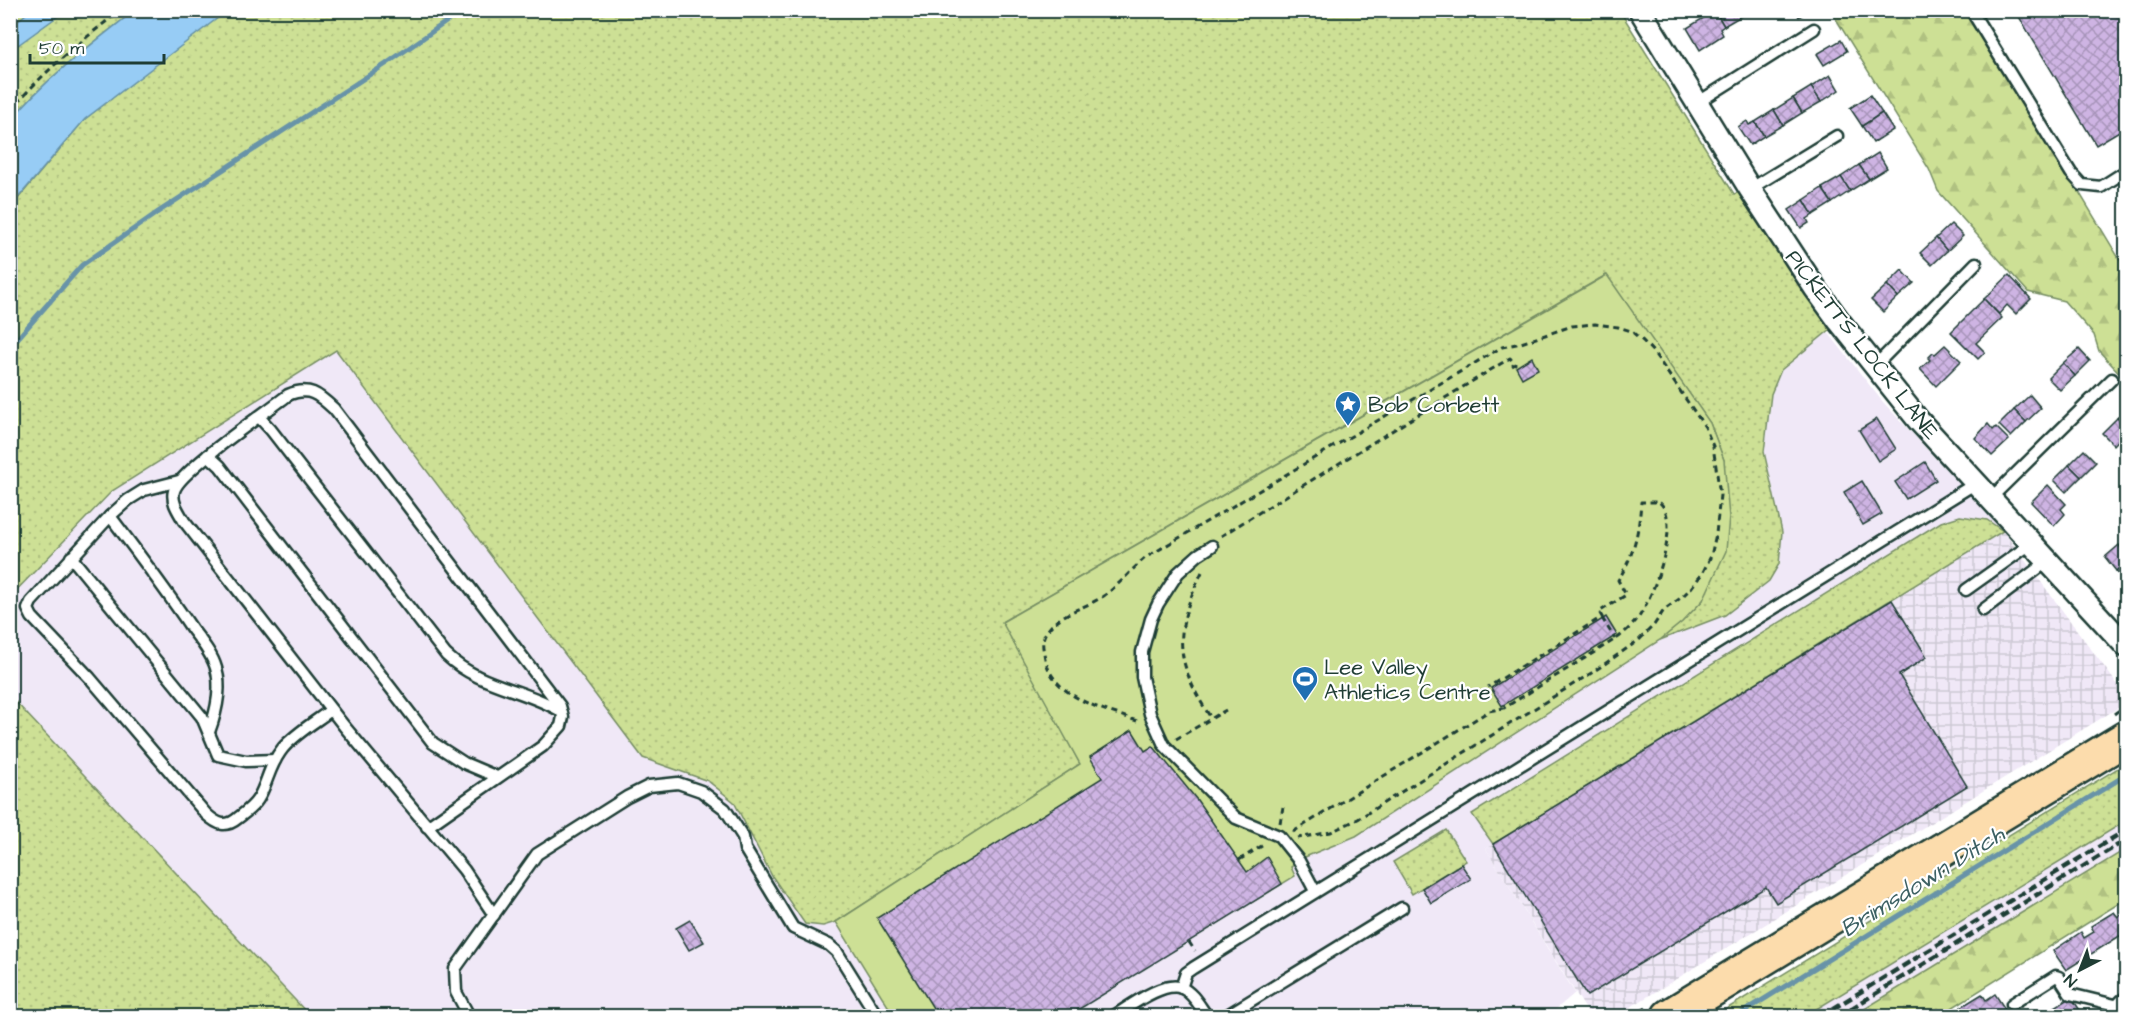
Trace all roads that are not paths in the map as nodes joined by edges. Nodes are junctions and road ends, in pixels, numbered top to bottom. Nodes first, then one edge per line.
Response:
1 (1971, 10) edge
2 (1644, 12) edge
3 (1814, 29) dead end
4 (1697, 103) junction
5 (1837, 136) dead end
6 (2127, 171) edge
7 (1750, 189) junction
8 (1976, 263) dead end
9 (1875, 366) junction
10 (2112, 379) dead end
11 (259, 417) junction
12 (208, 455) junction
13 (179, 481) junction
14 (1983, 491) junction
15 (110, 516) junction
16 (2032, 543) junction
17 (1212, 546) road end
18 (71, 557) junction
19 (2048, 561) junction
20 (1966, 590) dead end
21 (1983, 610) dead end
22 (2127, 646) edge
23 (331, 710) junction
24 (562, 712) junction
25 (209, 732) junction
26 (2127, 738) edge
27 (275, 760) junction
28 (497, 777) junction
29 (427, 827) junction
30 (1315, 891) junction
31 (1402, 908) dead end
32 (494, 915) junction
33 (1181, 988) junction
34 (2012, 1004) dead end
35 (2124, 1009) edge
36 (470, 1017) edge
37 (877, 1017) edge
38 (1114, 1017) edge
39 (1207, 1017) edge
40 (1226, 1017) edge
41 (1669, 1017) edge

1 - 6 lane
2 - 4 street, PICKETTS LOCK LANE
3 - 4 lane
4 - 7 street, PICKETTS LOCK LANE
5 - 7 lane
7 - 9 street, PICKETTS LOCK LANE
8 - 9 lane
9 - 14 street, PICKETTS LOCK LANE
10 - 14 lane
11 - 12 lane
11 - 24 lane
11 - 24 lane
12 - 13 lane
12 - 28 lane
13 - 15 lane
13 - 23 lane
14 - 16 street, PICKETTS LOCK LANE
14 - 30 lane
15 - 18 lane
15 - 25 lane
16 - 19 street, PICKETTS LOCK LANE
16 - 20 lane
17 - 30 lane
18 - 25 lane
18 - 27 lane
19 - 21 lane
19 - 22 street, PICKETTS LOCK LANE
23 - 27 lane
23 - 29 lane
24 - 28 lane
25 - 27 lane
26 - 41 main road
28 - 29 lane
29 - 32 lane
30 - 33 lane
31 - 40 lane
32 - 36 lane
32 - 37 lane
33 - 38 lane
33 - 39 lane
34 - 35 lane

